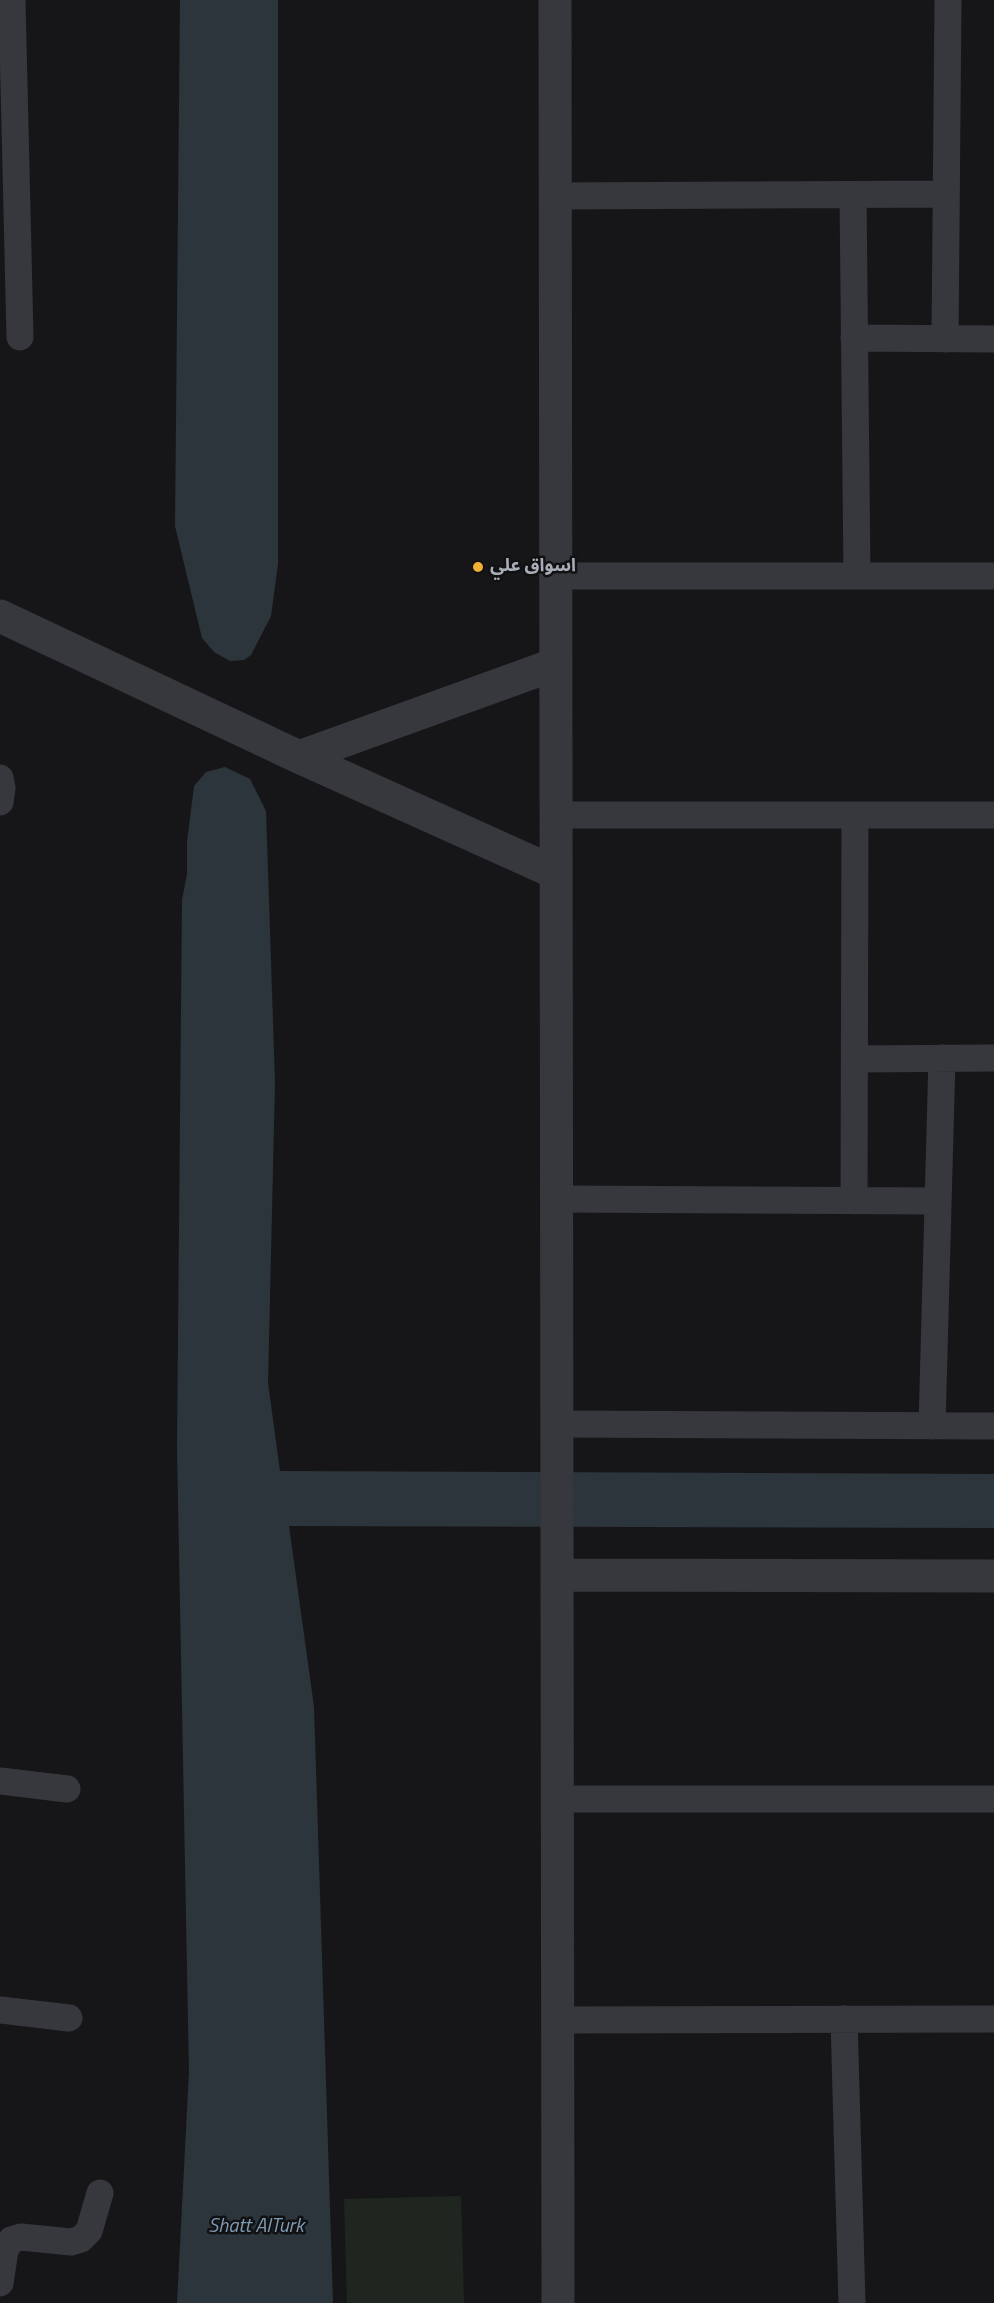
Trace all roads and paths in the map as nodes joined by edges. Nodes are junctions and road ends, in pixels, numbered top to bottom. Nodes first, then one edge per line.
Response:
1 (12, 0) edge
2 (555, 0) edge
3 (948, 0) edge
4 (946, 194) junction
5 (853, 195) junction
6 (555, 196) junction
7 (20, 337) dead end
8 (854, 338) junction
9 (945, 339) junction
10 (994, 339) edge
11 (556, 576) junction
12 (857, 576) junction
13 (994, 576) edge
14 (0, 616) edge
15 (556, 664) junction
16 (298, 757) junction
17 (0, 778) edge
18 (0, 802) edge
19 (556, 815) junction
20 (855, 815) junction
21 (994, 815) edge
22 (556, 873) junction
23 (994, 1058) edge
24 (856, 1059) junction
25 (942, 1059) junction
26 (556, 1199) junction
27 (854, 1201) junction
28 (938, 1201) junction
29 (556, 1424) junction
30 (932, 1426) junction
31 (994, 1426) edge
32 (557, 1575) junction
33 (994, 1576) edge
34 (0, 1780) edge
35 (67, 1789) dead end
36 (557, 1798) junction
37 (994, 1798) edge
38 (0, 2010) edge
39 (69, 2018) dead end
40 (844, 2019) junction
41 (994, 2019) edge
42 (557, 2020) junction
43 (100, 2193) dead end
44 (0, 2283) edge
45 (558, 2303) edge
46 (852, 2303) edge

1 - 7 street
2 - 6 street
3 - 4 street
4 - 5 street
4 - 9 street
5 - 6 street
5 - 8 street
6 - 11 street
8 - 9 street
8 - 12 street
9 - 10 street
11 - 12 street
11 - 15 street
12 - 13 street
14 - 16 street
15 - 16 street
15 - 19 street
16 - 22 street
17 - 18 street
19 - 20 street
19 - 22 street
20 - 21 street
20 - 24 street
22 - 26 street
23 - 25 street
24 - 25 street
24 - 27 street
25 - 28 street
26 - 27 street
26 - 29 street
27 - 28 street
28 - 30 street
29 - 30 street
29 - 32 street
30 - 31 street
32 - 33 street
32 - 36 street
34 - 35 street
36 - 37 street
36 - 42 street
38 - 39 street
40 - 41 street
40 - 42 street
40 - 46 street
42 - 45 street
43 - 44 street

